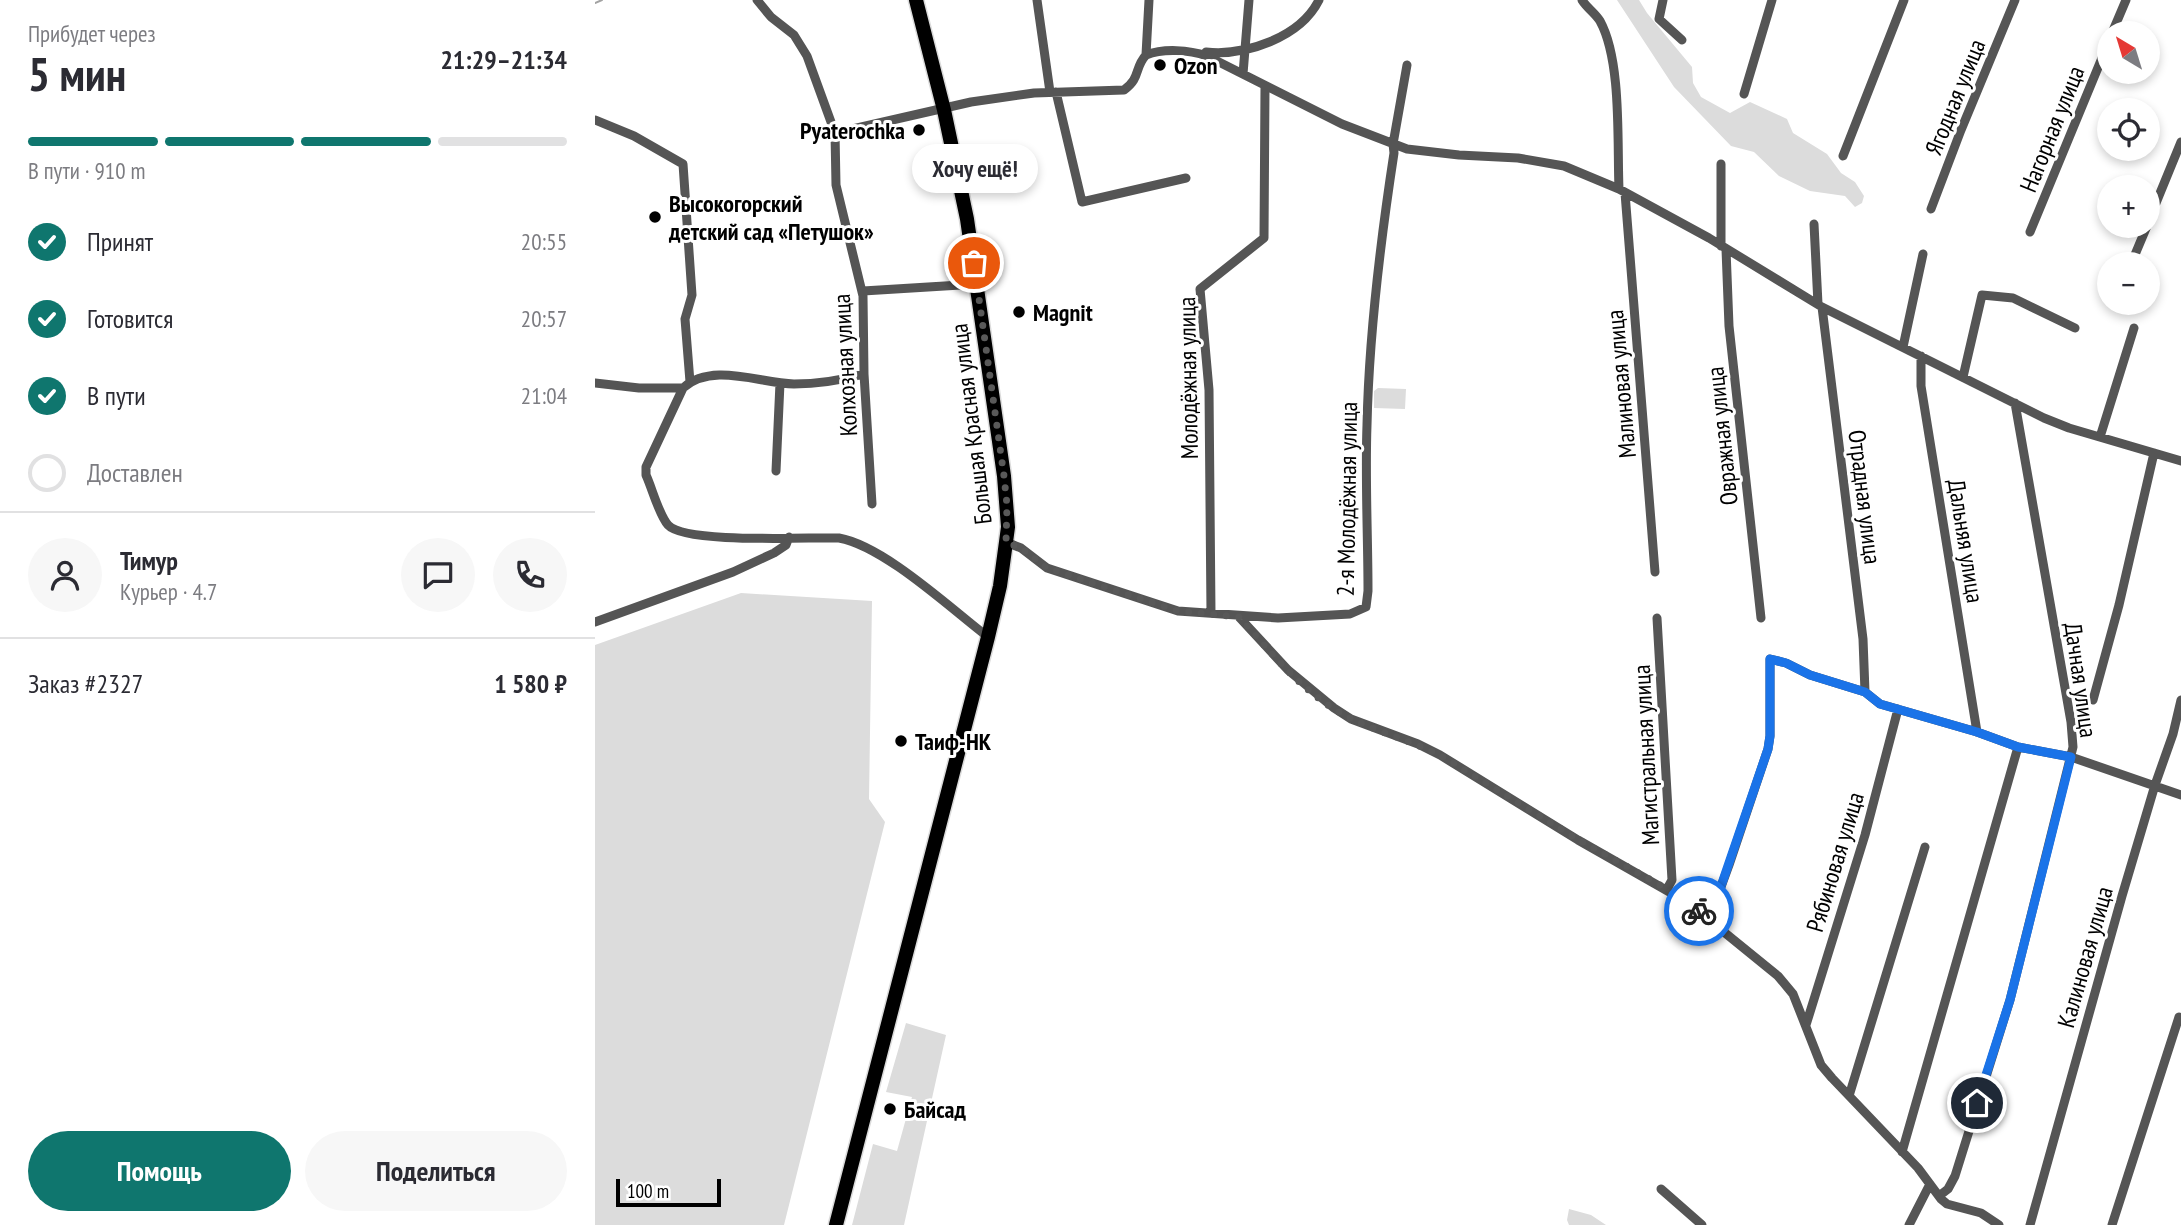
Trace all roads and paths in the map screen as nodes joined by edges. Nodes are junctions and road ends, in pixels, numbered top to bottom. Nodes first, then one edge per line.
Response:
1 (757, 0) edge
2 (916, 0) edge
3 (1037, 0) edge
4 (1149, 0) edge
5 (1249, 0) edge
6 (1319, 0) edge
7 (1582, 0) edge
8 (1663, 0) edge
9 (1772, 0) edge
10 (1904, 0) edge
11 (2015, 0) edge
12 (2126, 0) edge
13 (2117, 21) edge
14 (1682, 40) dead end
15 (1243, 50) junction
16 (1191, 51) junction
17 (1146, 55) junction
18 (1407, 65) dead end
19 (2097, 70) edge
20 (1243, 74) junction
21 (1265, 86) junction
22 (1053, 92) junction
23 (1744, 94) dead end
24 (944, 110) junction
25 (595, 120) edge
26 (835, 134) junction
27 (2181, 142) edge
28 (1393, 144) junction
29 (1843, 156) dead end
30 (1721, 164) dead end
31 (1186, 178) dead end
32 (1622, 191) junction
33 (2160, 193) edge
34 (1931, 209) dead end
35 (1814, 224) dead end
36 (2030, 232) dead end
37 (1724, 248) junction
38 (1923, 254) dead end
39 (977, 284) junction
40 (863, 291) junction
41 (1820, 305) junction
42 (2075, 328) dead end
43 (2134, 328) dead end
44 (1903, 347) junction
45 (1920, 356) junction
46 (865, 374) junction
47 (1963, 377) junction
48 (595, 383) edge
49 (780, 383) junction
50 (687, 385) junction
51 (2015, 403) junction
52 (2100, 437) junction
53 (2154, 453) junction
54 (2181, 461) edge
55 (776, 471) dead end
56 (871, 504) dead end
57 (789, 537) junction
58 (1006, 542) junction
59 (1655, 572) dead end
60 (1211, 613) junction
61 (1239, 617) junction
62 (1657, 618) dead end
63 (1761, 618) dead end
64 (595, 622) edge
65 (988, 637) junction
66 (1865, 692) junction
67 (2093, 700) dead end
68 (2181, 700) edge
69 (1898, 709) junction
70 (1977, 732) junction
71 (2018, 747) junction
72 (2071, 757) junction
73 (2155, 785) junction
74 (2181, 795) edge
75 (1924, 847) dead end
76 (1667, 889) junction
77 (1706, 917) junction
78 (2179, 1017) dead end
79 (1806, 1025) junction
80 (1849, 1096) junction
81 (1902, 1152) junction
82 (1930, 1184) junction
83 (1661, 1189) dead end
84 (1939, 1196) junction
85 (836, 1225) edge
86 (1702, 1225) edge
87 (1909, 1225) edge
88 (2000, 1225) edge
89 (2030, 1225) edge
90 (2112, 1225) edge

1 - 26 street, Колхозная улица
2 - 24 main road, Большая Красная улица
3 - 22 street
4 - 17 street
5 - 15 street
6 - 15 street
7 - 32 street, Малиновая улица
8 - 14 street
9 - 23 street
10 - 29 street
11 - 34 street, Ягодная улица
12 - 13 street
15 - 16 street
15 - 20 street
16 - 17 street
16 - 20 street
17 - 22 street
18 - 28 street, 2-я Молодёжная улица
19 - 36 street, Нагорная улица
20 - 21 street
21 - 28 street
21 - 60 street, Молодёжная улица
22 - 24 street
22 - 31 street
24 - 26 street
24 - 39 main road, Большая Красная улица
25 - 50 street
26 - 40 street, Колхозная улица
27 - 33 street
28 - 32 street
28 - 61 street, 2-я Молодёжная улица
30 - 37 street, Овражная улица
32 - 37 street
32 - 59 street, Малиновая улица
35 - 41 street, Отрадная улица
37 - 41 street
37 - 63 street, Овражная улица
38 - 44 street
39 - 40 street
39 - 58 main road, Большая Красная улица
40 - 46 street, Колхозная улица
41 - 44 street
41 - 66 street, Отрадная улица
42 - 47 street
43 - 52 street
44 - 45 street
45 - 47 street
45 - 70 street, Дальняя улица
46 - 49 street
46 - 56 street, Колхозная улица
47 - 51 street
48 - 50 street
49 - 50 street
49 - 55 street
50 - 57 street
51 - 52 street
51 - 72 street, Дачная улица
52 - 53 street
53 - 54 street
53 - 67 street
57 - 64 street
57 - 65 street
58 - 60 street, 2-я Молодёжная улица
58 - 65 main road, Большая Красная улица
60 - 61 street, 2-я Молодёжная улица
61 - 76 street
62 - 76 street, Магистральная улица
65 - 85 main road, Большая Красная улица
66 - 69 street
66 - 77 street
68 - 73 street, Калиновая улица
69 - 70 street
69 - 79 street, Рябиновая улица
70 - 71 street
71 - 72 street
71 - 81 street
72 - 73 street
72 - 84 street, Дачная улица
73 - 74 street
73 - 89 street, Калиновая улица
75 - 80 street
76 - 77 street
77 - 79 street
78 - 90 street
79 - 80 street
80 - 81 street
81 - 82 street
82 - 84 street
82 - 87 street
83 - 86 street
84 - 88 street

